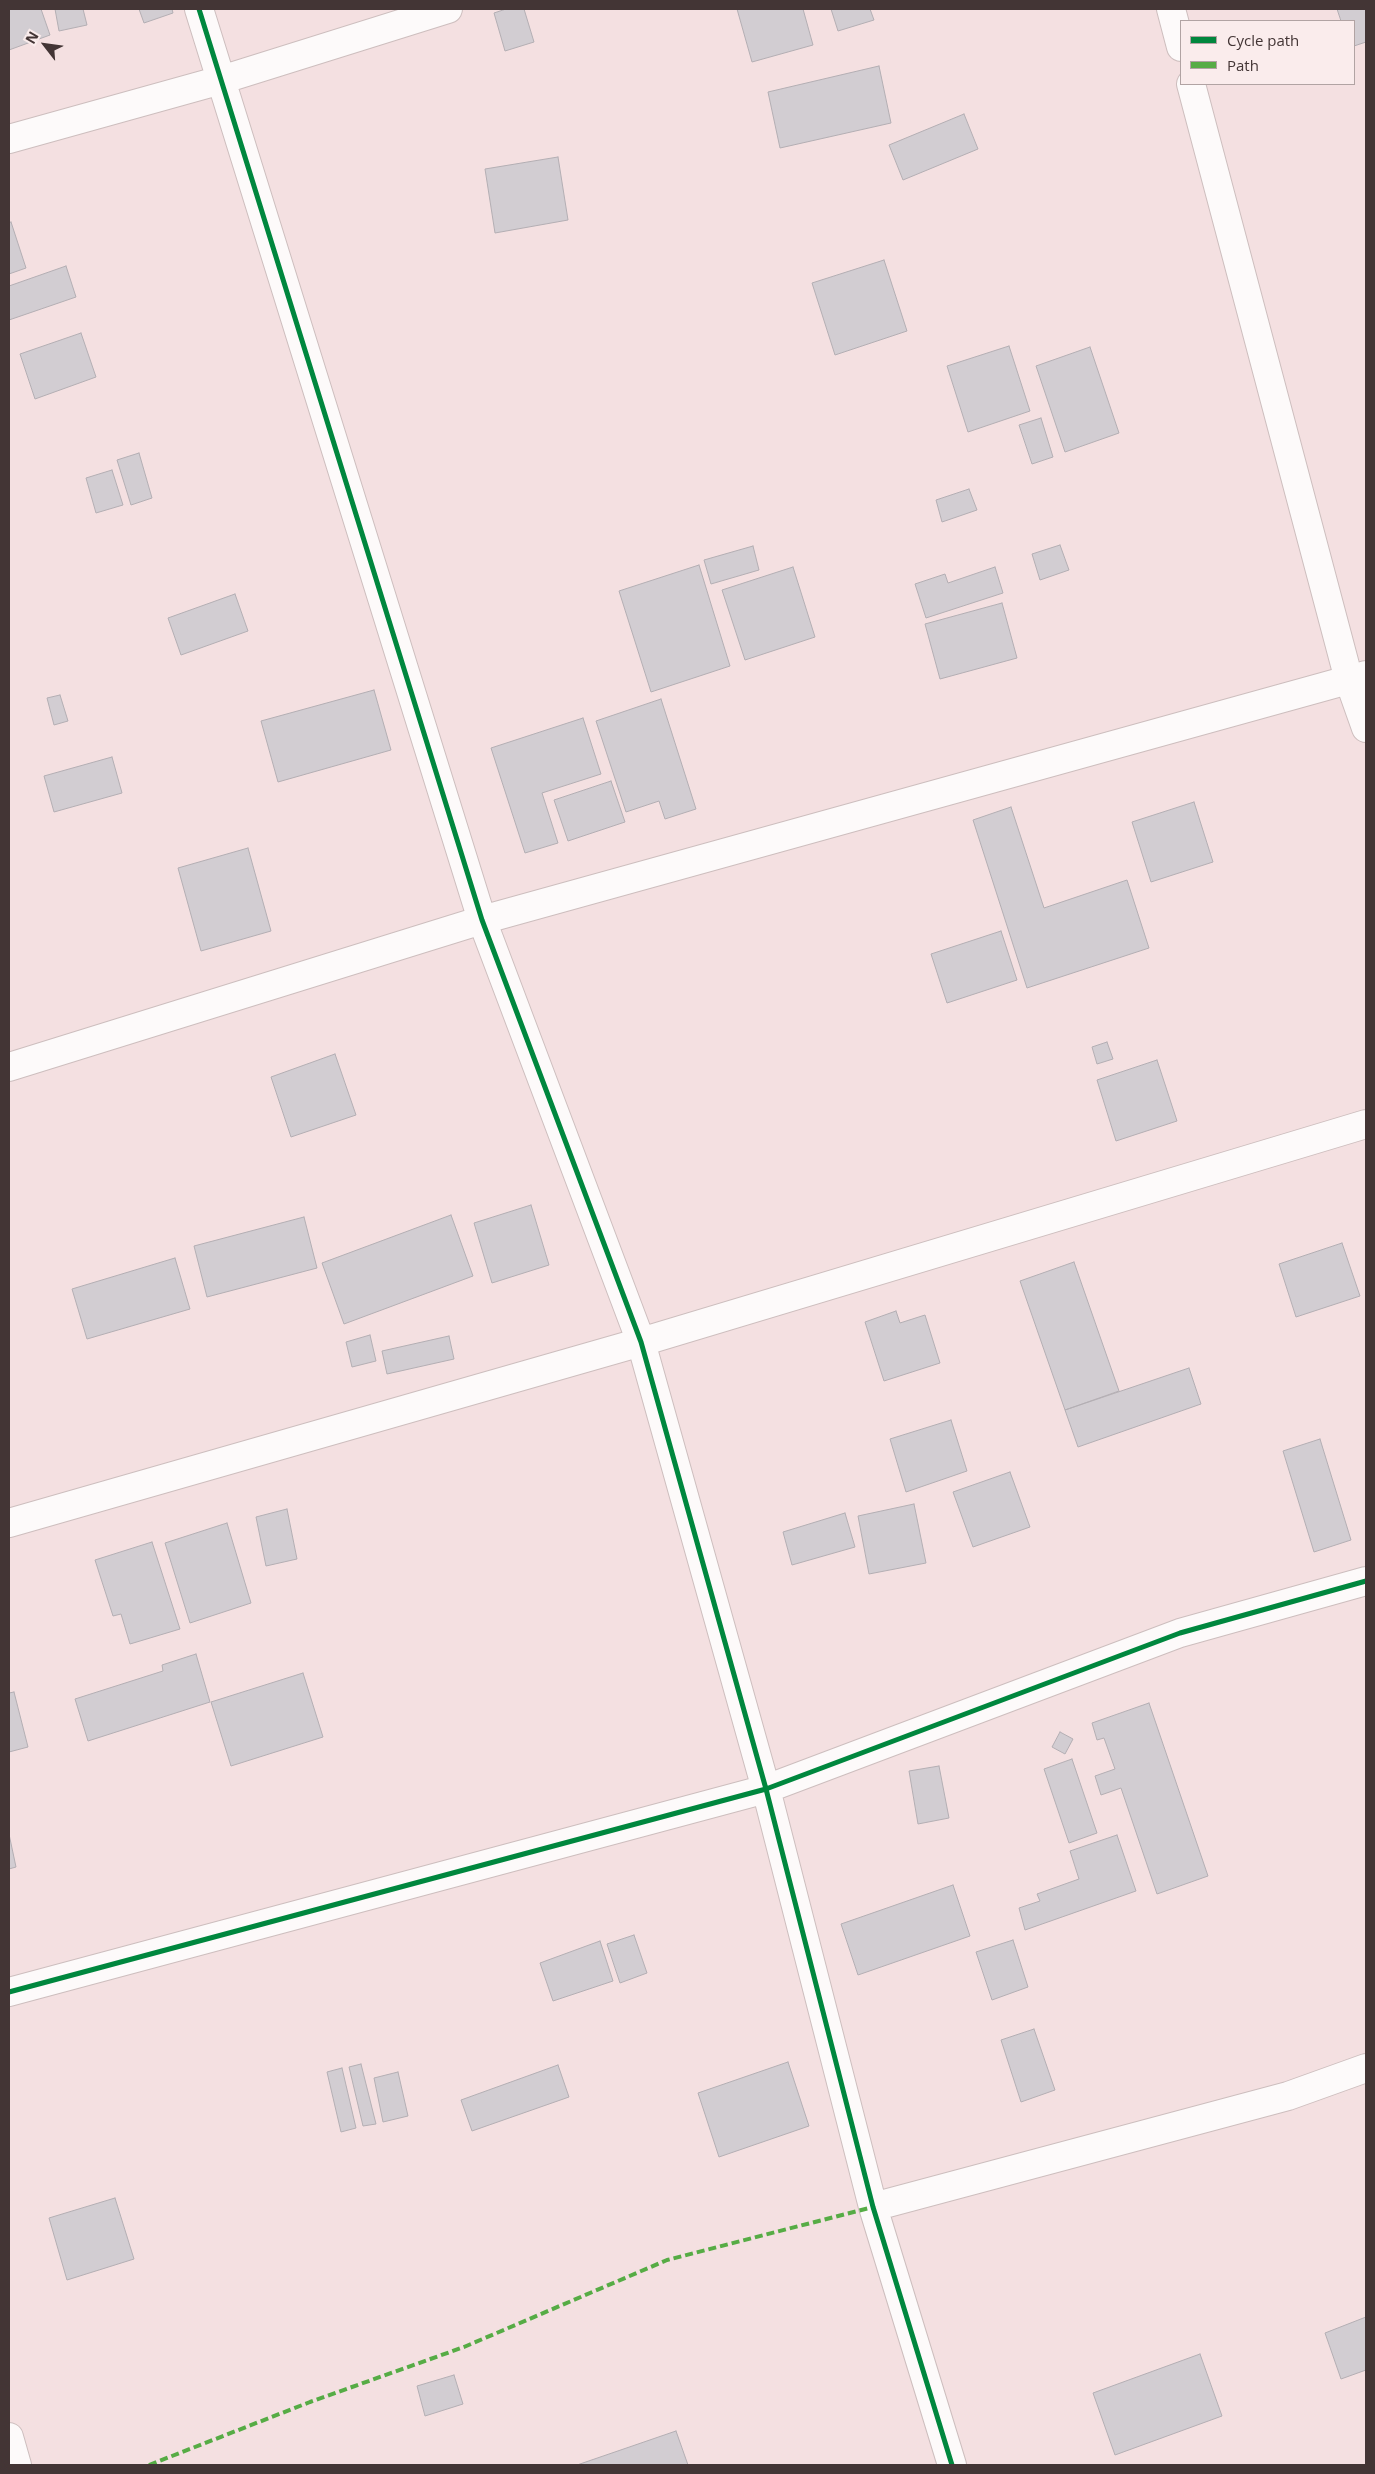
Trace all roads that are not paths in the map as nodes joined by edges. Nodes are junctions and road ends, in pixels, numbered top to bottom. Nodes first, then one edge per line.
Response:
1 (199, 9) edge
2 (448, 9) edge
3 (1171, 9) edge
4 (1180, 43) edge
5 (221, 80) junction
6 (1191, 85) edge
7 (9, 139) edge
8 (1358, 677) edge
9 (1366, 728) edge
10 (482, 920) junction
11 (9, 1068) edge
12 (1366, 1124) edge
13 (641, 1342) junction
14 (9, 1523) edge
15 (1366, 1580) edge
16 (766, 1789) junction
17 (9, 1992) edge
18 (1366, 2068) edge
19 (873, 2207) junction
20 (9, 2437) edge
21 (17, 2465) edge
22 (952, 2465) edge

1 - 5 street
2 - 5 street
3 - 4 street
5 - 7 street
5 - 10 street
6 - 8 street
8 - 9 street
8 - 10 street
10 - 11 street
10 - 13 street
12 - 13 street
13 - 14 street
13 - 16 street
15 - 16 street
16 - 17 street
16 - 19 street
18 - 19 street
19 - 22 street
20 - 21 street

